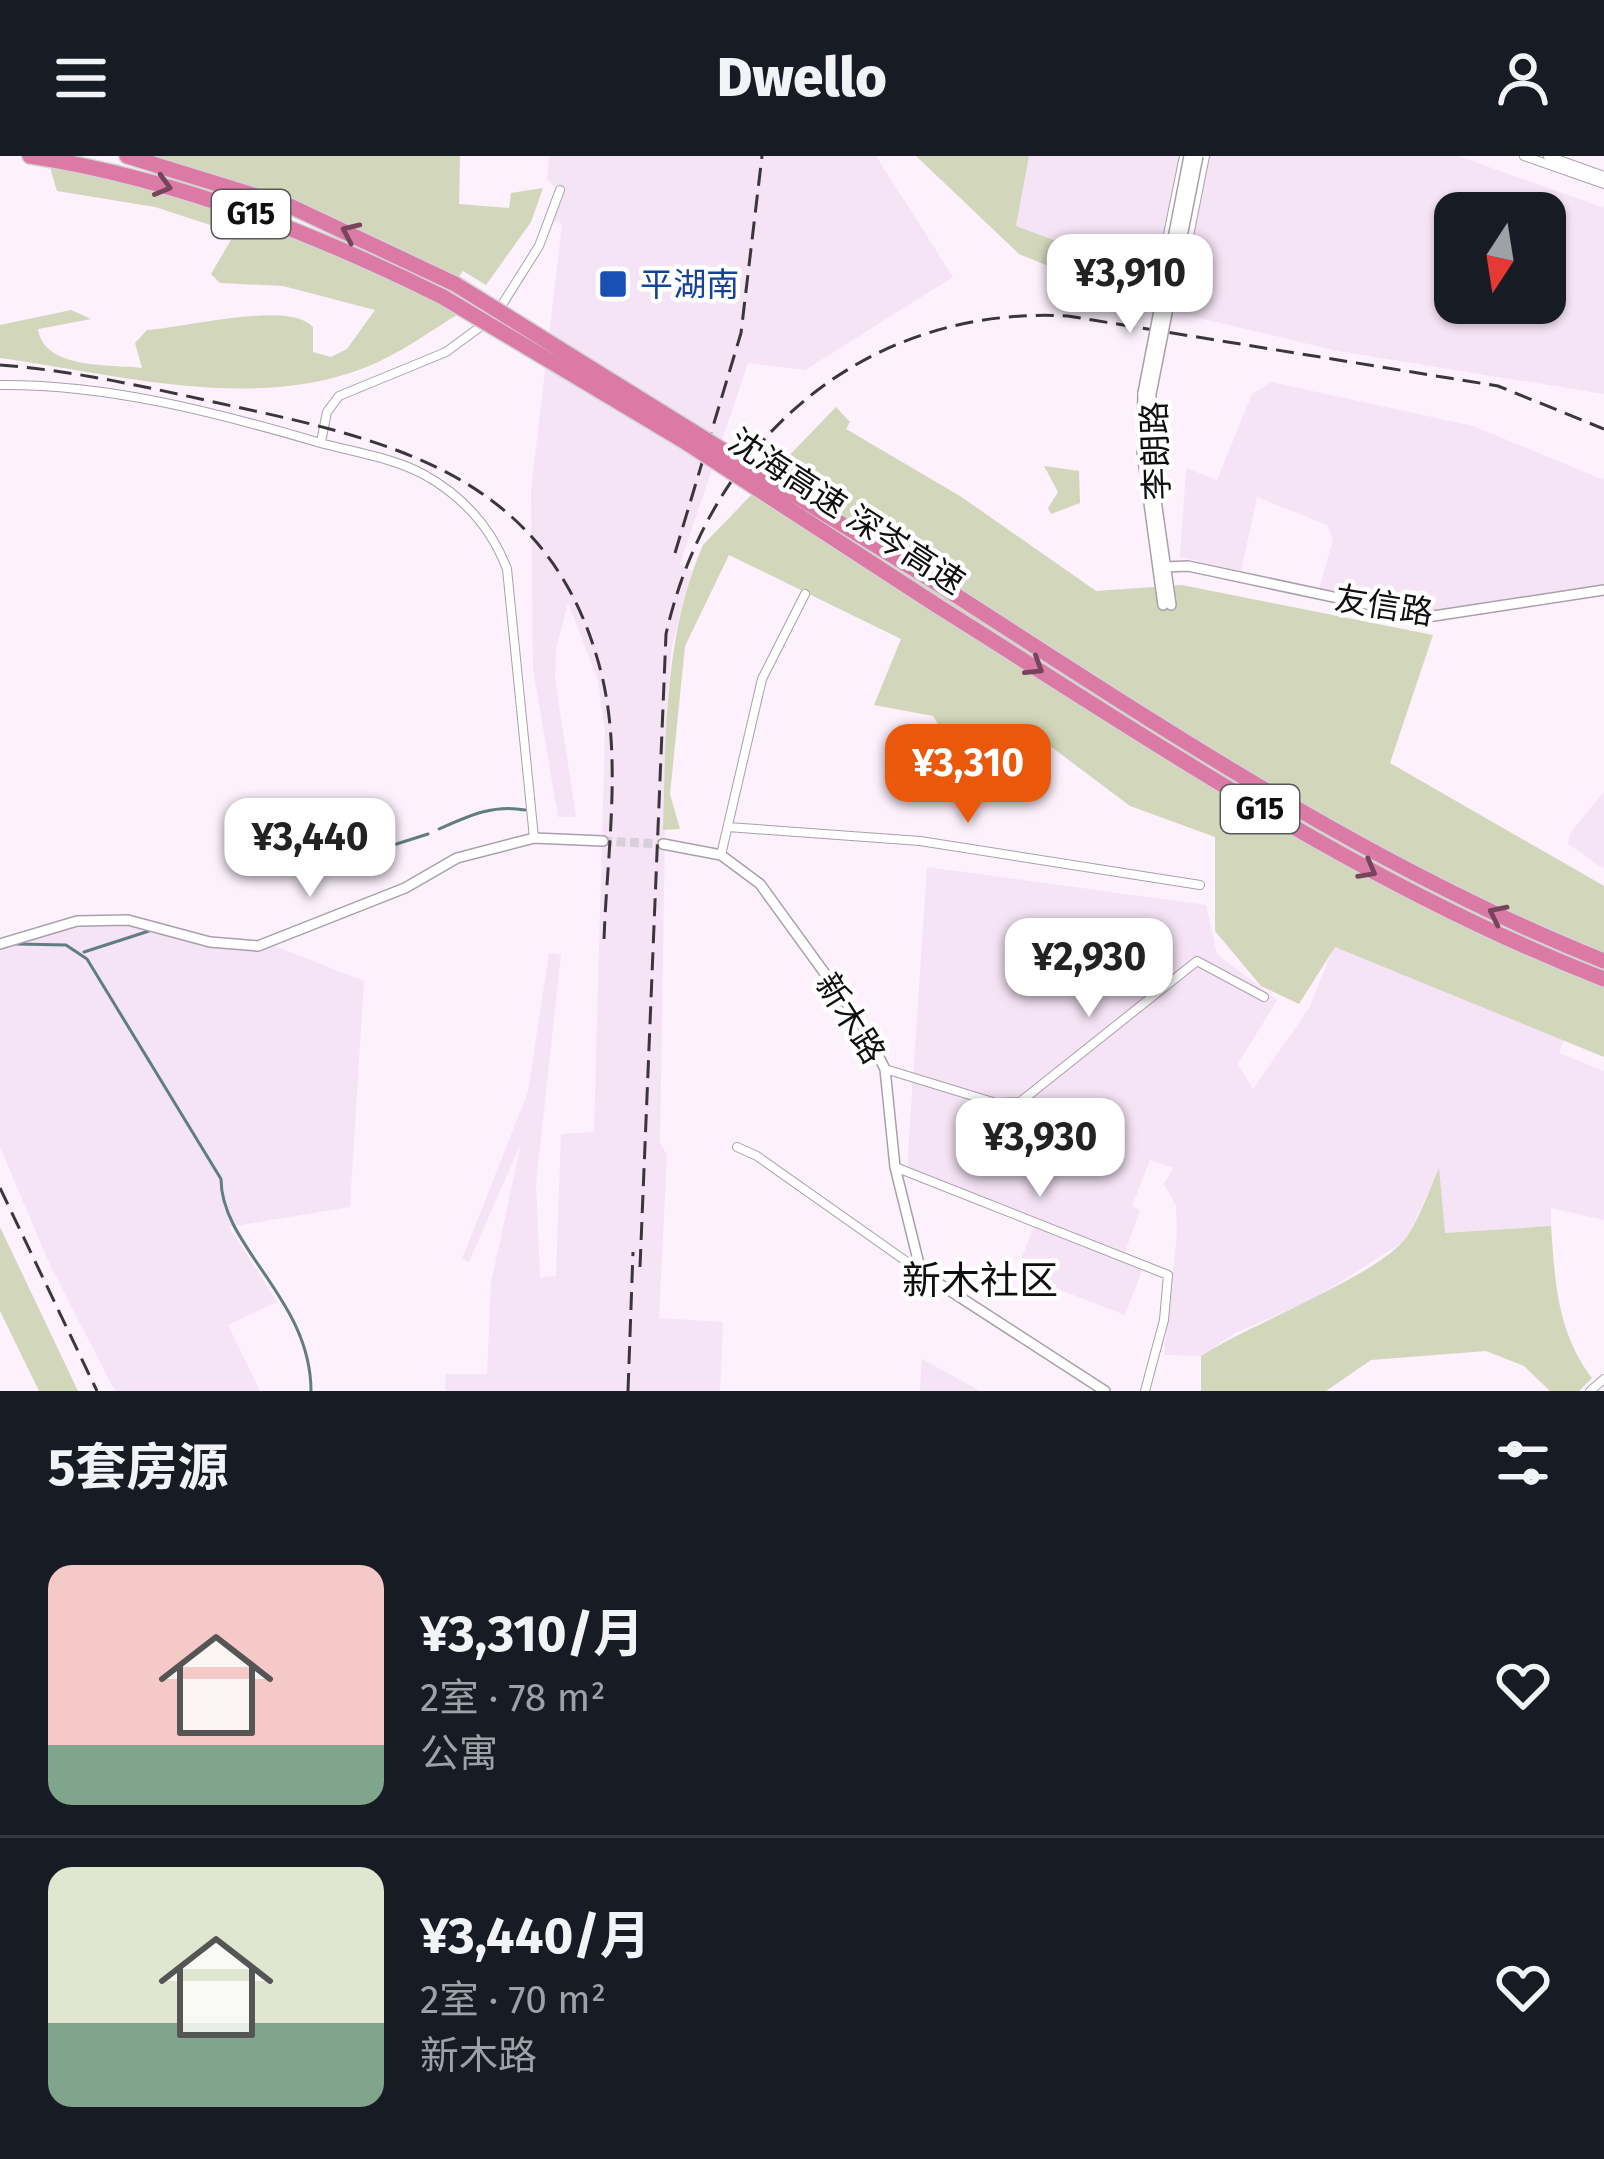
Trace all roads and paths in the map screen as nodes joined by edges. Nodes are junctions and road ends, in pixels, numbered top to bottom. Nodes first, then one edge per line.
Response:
1 (30, 156) edge
2 (127, 156) edge
3 (1194, 156) edge
4 (1524, 156) edge
5 (1547, 156) edge
6 (1604, 180) edge
7 (560, 190) dead end
8 (1180, 281) junction
9 (1208, 288) dead end
10 (449, 290) junction
11 (0, 385) edge
12 (1147, 394) junction
13 (321, 442) junction
14 (1166, 571) junction
15 (1604, 593) edge
16 (805, 594) dead end
17 (728, 827) junction
18 (534, 838) junction
19 (603, 841) tunnel mouth
20 (663, 844) tunnel mouth
21 (721, 855) junction
22 (1200, 885) dead end
23 (0, 944) edge
24 (1604, 961) edge
25 (1604, 979) edge
26 (1264, 997) dead end
27 (885, 1069) junction
28 (736, 1147) dead end
29 (895, 1167) junction
30 (921, 1272) junction
31 (1604, 1379) edge
32 (1105, 1391) edge
33 (1144, 1391) edge
34 (1590, 1391) edge

1 -> 10 highway, 沈海高速 深岑高速 / G15
10 -> 2 highway, 沈海高速 深岑高速 / G15
3 - 8 street
3 - 8 street
3 - 12 street, 李朗路, bridge
4 - 6 street
5 - 6 street
7 - 13 street
8 - 9 street
24 -> 10 highway, 沈海高速 深岑高速 / G15, bridge
10 -> 25 highway, 沈海高速 深岑高速 / G15, bridge
11 - 13 street
12 - 14 street, 李朗路
12 - 14 street, 李朗路
13 - 18 street
14 - 15 street, 友信路
16 - 17 street
17 - 21 street
17 - 22 street
18 - 19 street
18 - 23 street
20 - 21 street, 新木路
21 - 27 street, 新木路
26 - 27 street
27 - 29 street, 新木路
28 - 30 street
29 - 30 street, 新木路
29 - 33 street
30 - 32 street
31 - 34 street

